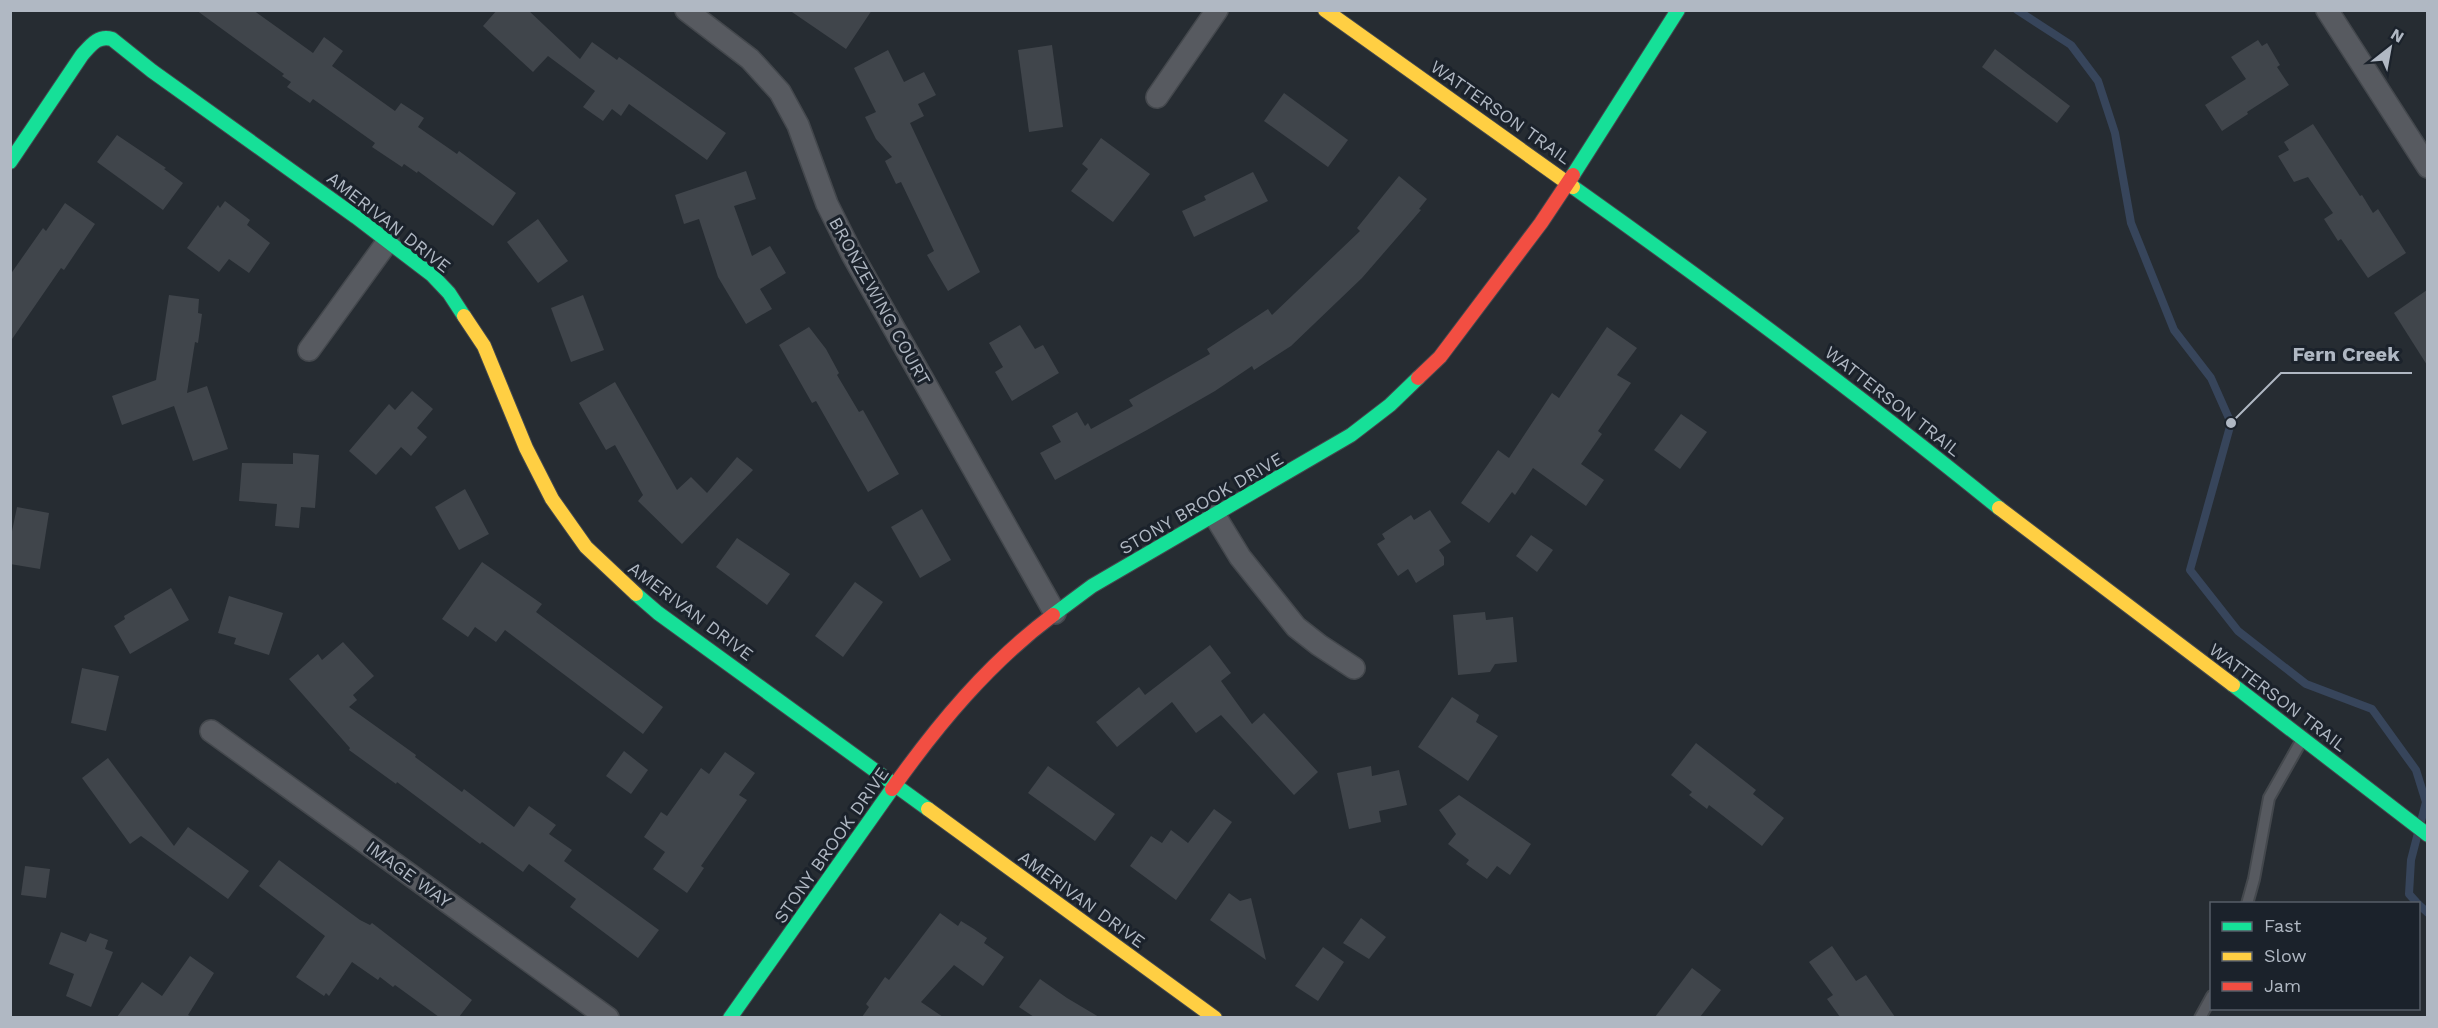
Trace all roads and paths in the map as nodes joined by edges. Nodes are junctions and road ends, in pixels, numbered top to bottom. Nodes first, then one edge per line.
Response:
1 (686, 10) edge
2 (1217, 10) edge
3 (1325, 10) edge
4 (1678, 10) edge
5 (2327, 10) edge
6 (1157, 97) dead end
7 (10, 162) edge
8 (2427, 167) edge
9 (1569, 182) junction
10 (388, 241) junction
11 (309, 350) dead end
12 (1215, 516) junction
13 (1055, 613) junction
14 (1354, 668) dead end
15 (211, 730) dead end
16 (2303, 738) junction
17 (897, 785) junction
18 (2427, 835) edge
19 (2247, 902) edge
20 (2210, 998) edge
21 (608, 1017) edge
22 (730, 1017) edge
23 (1215, 1017) edge
24 (2200, 1017) edge

1 - 13 street, BRONZEWING COURT
2 - 6 street
3 - 9 street, WATTERSON TRAIL
4 - 9 street, STONY BROOK DRIVE
5 - 8 street
7 - 10 street, AMERIVAN DRIVE
9 - 12 street, STONY BROOK DRIVE
9 - 16 street, WATTERSON TRAIL
10 - 11 street
10 - 17 street, AMERIVAN DRIVE
12 - 13 street, STONY BROOK DRIVE
12 - 14 street
13 - 17 street, STONY BROOK DRIVE
15 - 21 street, IMAGE WAY
16 - 18 street, WATTERSON TRAIL
16 - 19 lane
17 - 22 street, STONY BROOK DRIVE
17 - 23 street, AMERIVAN DRIVE
20 - 24 lane

